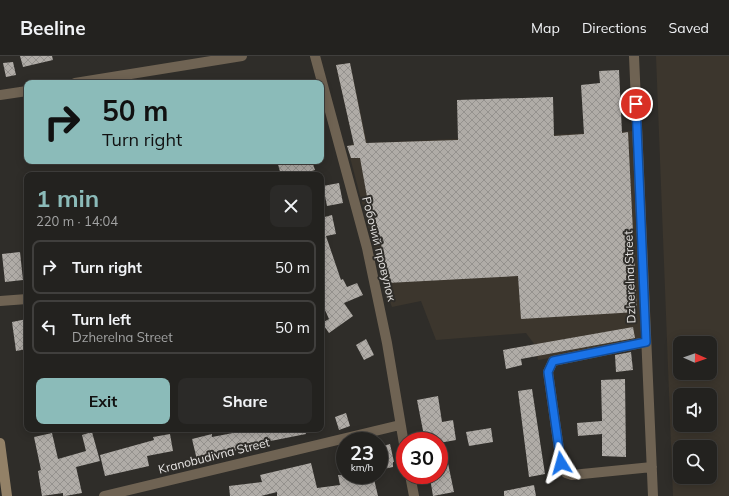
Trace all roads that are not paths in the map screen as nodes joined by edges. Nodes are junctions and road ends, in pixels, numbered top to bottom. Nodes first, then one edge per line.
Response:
1 (242, 56) edge
2 (315, 56) edge
3 (634, 56) edge
4 (94, 80) edge
5 (322, 80) edge
6 (324, 89) edge
7 (24, 91) edge
8 (0, 95) edge
9 (24, 299) edge
10 (0, 301) edge
11 (646, 342) junction
12 (400, 425) junction
13 (401, 432) edge
14 (0, 443) edge
15 (652, 468) junction
16 (412, 484) edge
17 (7, 496) edge
18 (104, 496) edge
19 (414, 496) edge
20 (653, 496) edge

1 - 4 street
2 - 5 street, Робочий провулок
3 - 11 street, Dzherelna Street
6 - 12 street, Робочий провулок
7 - 8 street
9 - 10 street
11 - 15 street, Dzherelna Street
11 - 15 street
12 - 13 street, Робочий провулок
12 - 18 street, Kranobudivna Street
14 - 17 street
15 - 20 street, Dzherelna Street
16 - 19 street

